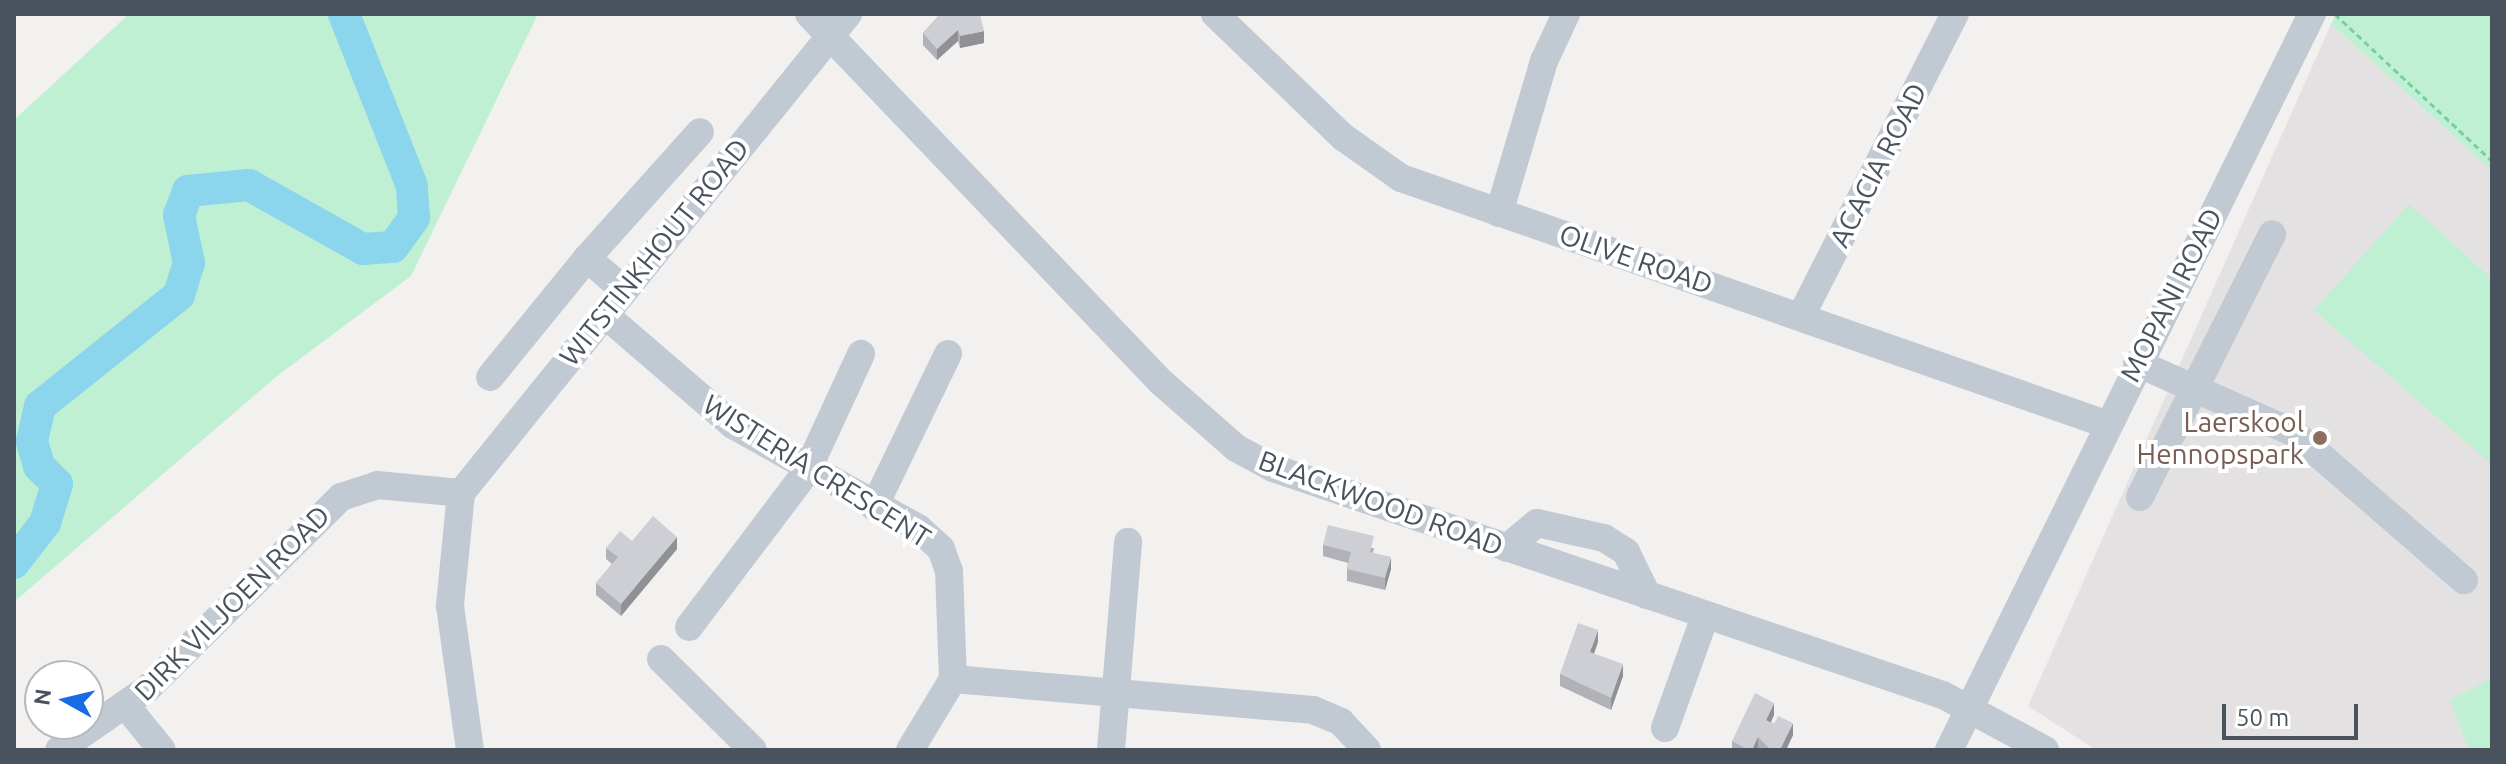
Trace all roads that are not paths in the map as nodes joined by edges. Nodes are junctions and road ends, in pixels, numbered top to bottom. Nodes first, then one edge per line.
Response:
1 (848, 14) edge
2 (1215, 14) edge
3 (1566, 14) edge
4 (1955, 14) edge
5 (2312, 14) edge
6 (819, 24) edge
7 (700, 132) dead end
8 (1499, 213) junction
9 (2272, 234) dead end
10 (587, 258) junction
11 (624, 290) junction
12 (604, 314) junction
13 (1801, 316) junction
14 (861, 354) dead end
15 (948, 354) dead end
16 (2137, 363) junction
17 (490, 377) dead end
18 (2194, 387) junction
19 (2106, 424) junction
20 (807, 471) junction
21 (461, 493) junction
22 (2140, 497) dead end
23 (874, 507) junction
24 (1128, 542) dead end
25 (1507, 548) junction
26 (2464, 580) dead end
27 (1647, 595) junction
28 (1705, 616) junction
29 (689, 627) dead end
30 (661, 659) dead end
31 (953, 679) junction
32 (1113, 691) junction
33 (127, 707) junction
34 (1967, 713) junction
35 (1665, 728) dead end
36 (59, 750) edge
37 (162, 750) edge
38 (470, 750) edge
39 (753, 750) edge
40 (910, 750) edge
41 (1111, 750) edge
42 (1367, 750) edge
43 (1949, 750) edge
44 (2016, 750) edge
45 (2045, 750) edge

1 - 6 street, WITSTINKHOUT ROAD
2 - 8 street, OLIVE ROAD
3 - 8 street
4 - 13 street, ACACIA ROAD
5 - 16 street, MOPANI ROAD
6 - 11 street, WITSTINKHOUT ROAD
6 - 25 street, BLACKWOOD ROAD
7 - 10 street
8 - 13 street, OLIVE ROAD
9 - 18 street
10 - 11 street
10 - 17 street
11 - 12 street, WITSTINKHOUT ROAD
12 - 20 street, WISTERIA CRESCENT
12 - 21 street, WITSTINKHOUT ROAD
13 - 19 street, OLIVE ROAD
14 - 20 street
15 - 23 street
16 - 18 street
16 - 19 street, MOPANI ROAD
18 - 22 street
18 - 26 street
19 - 34 street, MOPANI ROAD
20 - 23 street, WISTERIA CRESCENT
20 - 29 street
21 - 33 street, DIRK VILJOEN ROAD
21 - 38 street
23 - 31 street, WISTERIA CRESCENT
24 - 32 street
25 - 27 street, BLACKWOOD ROAD
25 - 27 street
27 - 28 street, BLACKWOOD ROAD
28 - 34 street, BLACKWOOD ROAD
28 - 35 street
30 - 39 street
31 - 32 street
31 - 40 street
32 - 41 street
32 - 42 street
33 - 36 street, DIRK VILJOEN ROAD
33 - 37 street
34 - 43 street, MOPANI ROAD
34 - 44 street, BLACKWOOD ROAD
34 - 45 street, BLACKWOOD ROAD

